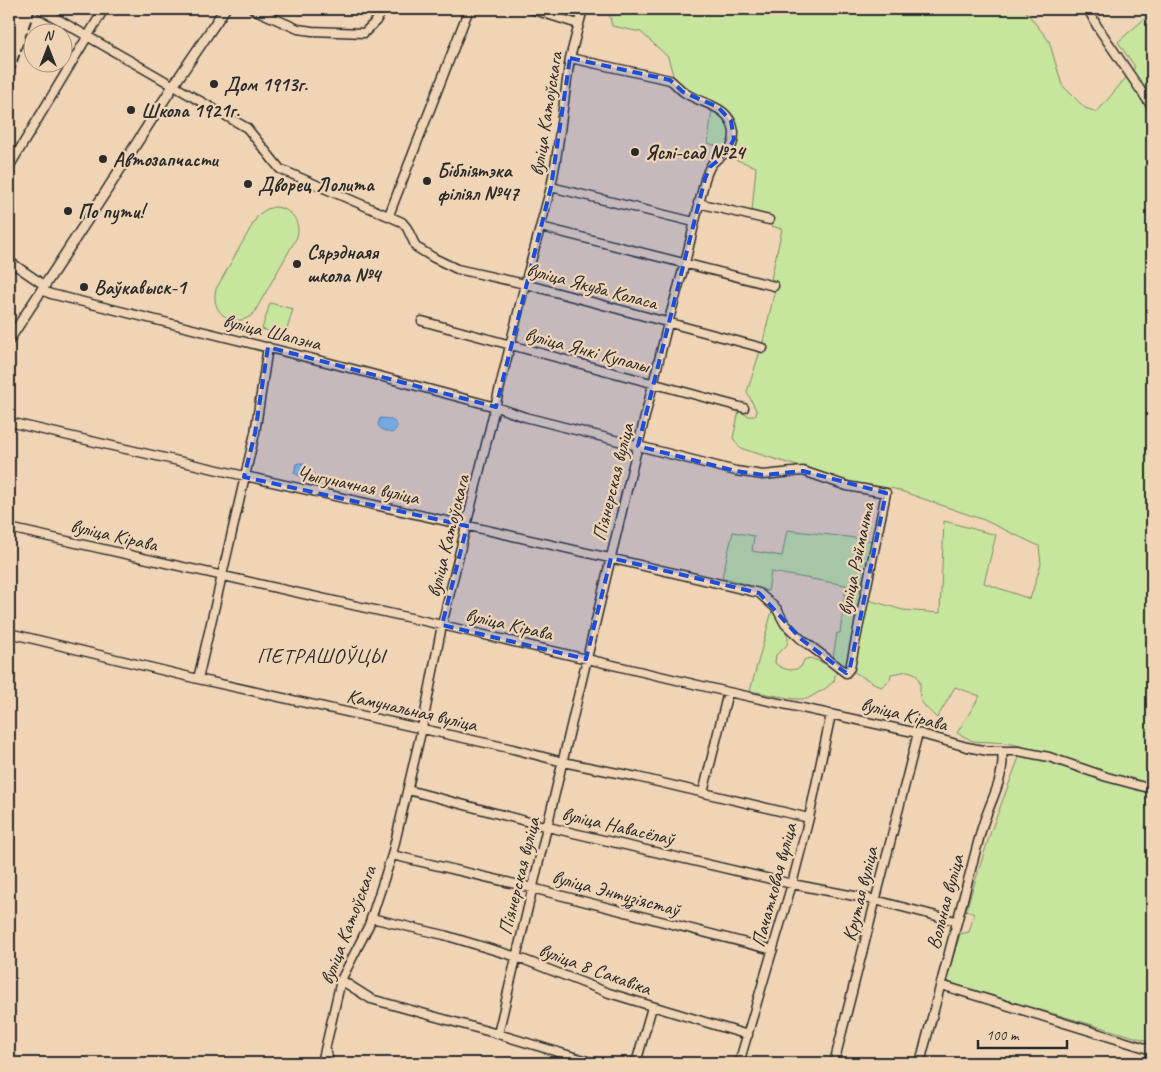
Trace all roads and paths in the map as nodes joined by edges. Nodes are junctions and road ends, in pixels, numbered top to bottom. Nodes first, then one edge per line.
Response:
1 (40, 9) edge
2 (104, 9) edge
3 (225, 9) edge
4 (253, 9) edge
5 (383, 9) edge
6 (469, 9) edge
7 (530, 9) edge
8 (583, 9) edge
9 (1088, 9) edge
10 (578, 24) junction
11 (88, 36) junction
12 (570, 58) junction
13 (173, 86) junction
14 (1152, 108) edge
15 (9, 167) edge
16 (551, 187) junction
17 (698, 203) junction
18 (390, 216) junction
19 (769, 220) dead end
20 (694, 222) junction
21 (541, 227) junction
22 (9, 261) edge
23 (685, 263) junction
24 (525, 284) junction
25 (774, 286) dead end
26 (42, 287) junction
27 (422, 322) dead end
28 (668, 323) junction
29 (9, 340) edge
30 (510, 346) junction
31 (268, 347) junction
32 (763, 348) dead end
33 (653, 384) junction
34 (496, 407) junction
35 (744, 408) dead end
36 (9, 422) edge
37 (638, 446) junction
38 (244, 477) junction
39 (467, 526) junction
40 (9, 528) edge
41 (611, 558) junction
42 (221, 576) junction
43 (442, 625) junction
44 (9, 633) edge
45 (586, 659) junction
46 (846, 673) joint
47 (198, 679) junction
48 (728, 692) junction
49 (831, 714) junction
50 (422, 728) junction
51 (918, 732) junction
52 (1002, 751) junction
53 (563, 762) junction
54 (1152, 788) edge
55 (408, 790) junction
56 (703, 793) junction
57 (809, 818) junction
58 (548, 827) junction
59 (392, 855) junction
60 (792, 884) junction
61 (532, 888) junction
62 (875, 900) junction
63 (372, 918) junction
64 (956, 921) junction
65 (773, 950) junction
66 (517, 957) junction
67 (341, 980) junction
68 (941, 985) junction
69 (652, 1007) junction
70 (498, 1034) junction
71 (748, 1035) junction
72 (1152, 1050) edge
73 (324, 1052) junction
74 (322, 1063) edge
75 (329, 1063) edge
76 (594, 1063) edge
77 (636, 1063) edge
78 (739, 1063) edge
79 (834, 1063) edge
80 (920, 1063) edge

1 - 11 street
2 - 11 street
3 - 13 main road
4 - 5 street
6 - 18 street
7 - 10 street
8 - 10 street, вуліца Катоўскага
9 - 14 street
10 - 12 street, вуліца Катоўскага
11 - 13 street
11 - 15 street
12 - 16 street, вуліца Катоўскага
12 - 17 street, Піянерская вуліца
13 - 18 street
13 - 26 main road
16 - 20 street
16 - 21 street, вуліца Катоўскага
17 - 19 street
17 - 20 street, Піянерская вуліца
18 - 24 street, вуліца Якуба Коласа
20 - 23 street, Піянерская вуліца
21 - 23 street
21 - 24 street, вуліца Катоўскага
22 - 26 street, вуліца Шапэна
23 - 25 street
23 - 28 street, Піянерская вуліца
24 - 28 street, вуліца Якуба Коласа
24 - 30 street, вуліца Катоўскага
26 - 29 main road
26 - 31 street, вуліца Шапэна
27 - 30 street, вуліца Янкі Купалы
28 - 32 street, вуліца Якуба Коласа
28 - 33 street, Піянерская вуліца
30 - 33 street, вуліца Янкі Купалы
30 - 34 street, вуліца Катоўскага
31 - 34 street, вуліца Шапэна
31 - 38 street
33 - 35 street, вуліца Янкі Купалы
33 - 37 street, Піянерская вуліца
34 - 37 street, вуліца Рэйманта
34 - 39 street, вуліца Катоўскага
36 - 38 street, Чыгуначная вуліца
37 - 41 street, Піянерская вуліца
37 - 46 street, вуліца Рэйманта
38 - 39 street, Чыгуначная вуліца
38 - 42 street
39 - 41 street, Чыгуначная вуліца
39 - 43 street, вуліца Катоўскага
40 - 42 street, вуліца Кірава
41 - 45 street, Піянерская вуліца
41 - 46 street, Чыгуначная вуліца
42 - 43 street, вуліца Кірава
42 - 47 street
43 - 45 street, вуліца Кірава
43 - 50 street, вуліца Катоўскага
44 - 47 street, Камунальная вуліца
45 - 48 street, вуліца Кірава
45 - 53 street, Піянерская вуліца
47 - 50 street, Камунальная вуліца
48 - 49 street, вуліца Кірава
48 - 56 street
49 - 51 street, вуліца Кірава
49 - 57 street, Пачатковая вуліца
50 - 53 street, Камунальная вуліца
50 - 55 street, вуліца Катоўскага
51 - 52 street, вуліца Кірава
51 - 62 street, Крутая вуліца
52 - 54 street, вуліца Кірава
52 - 64 street, Вольная вуліца
53 - 56 street, Камунальная вуліца
53 - 58 street, Піянерская вуліца
55 - 58 street, вуліца Навасёлаў
55 - 59 street, вуліца Катоўскага
56 - 57 street, Камунальная вуліца
57 - 60 street, Пачатковая вуліца
58 - 60 street, вуліца Навасёлаў
58 - 61 street, Піянерская вуліца
59 - 61 street, вуліца Энтузіястаў
59 - 63 street, вуліца Катоўскага
60 - 62 street, вуліца Навасёлаў
60 - 65 street, Пачатковая вуліца
61 - 65 street, вуліца Энтузіястаў
61 - 66 street, Піянерская вуліца
62 - 64 street, вуліца Навасёлаў
62 - 79 street, Крутая вуліца
63 - 66 street, вуліца 8 Сакавіка
63 - 67 street, вуліца Катоўскага
64 - 68 street, Вольная вуліца
65 - 71 street, Пачатковая вуліца
66 - 69 street, вуліца 8 Сакавіка
66 - 70 street, Піянерская вуліца
67 - 70 street
67 - 73 street, вуліца Катоўскага
68 - 72 street
68 - 80 street, Вольная вуліца
69 - 71 street, вуліца 8 Сакавіка
69 - 77 street
70 - 76 street
71 - 78 street, Пачатковая вуліца
73 - 74 street, вуліца Катоўскага
73 - 75 street

